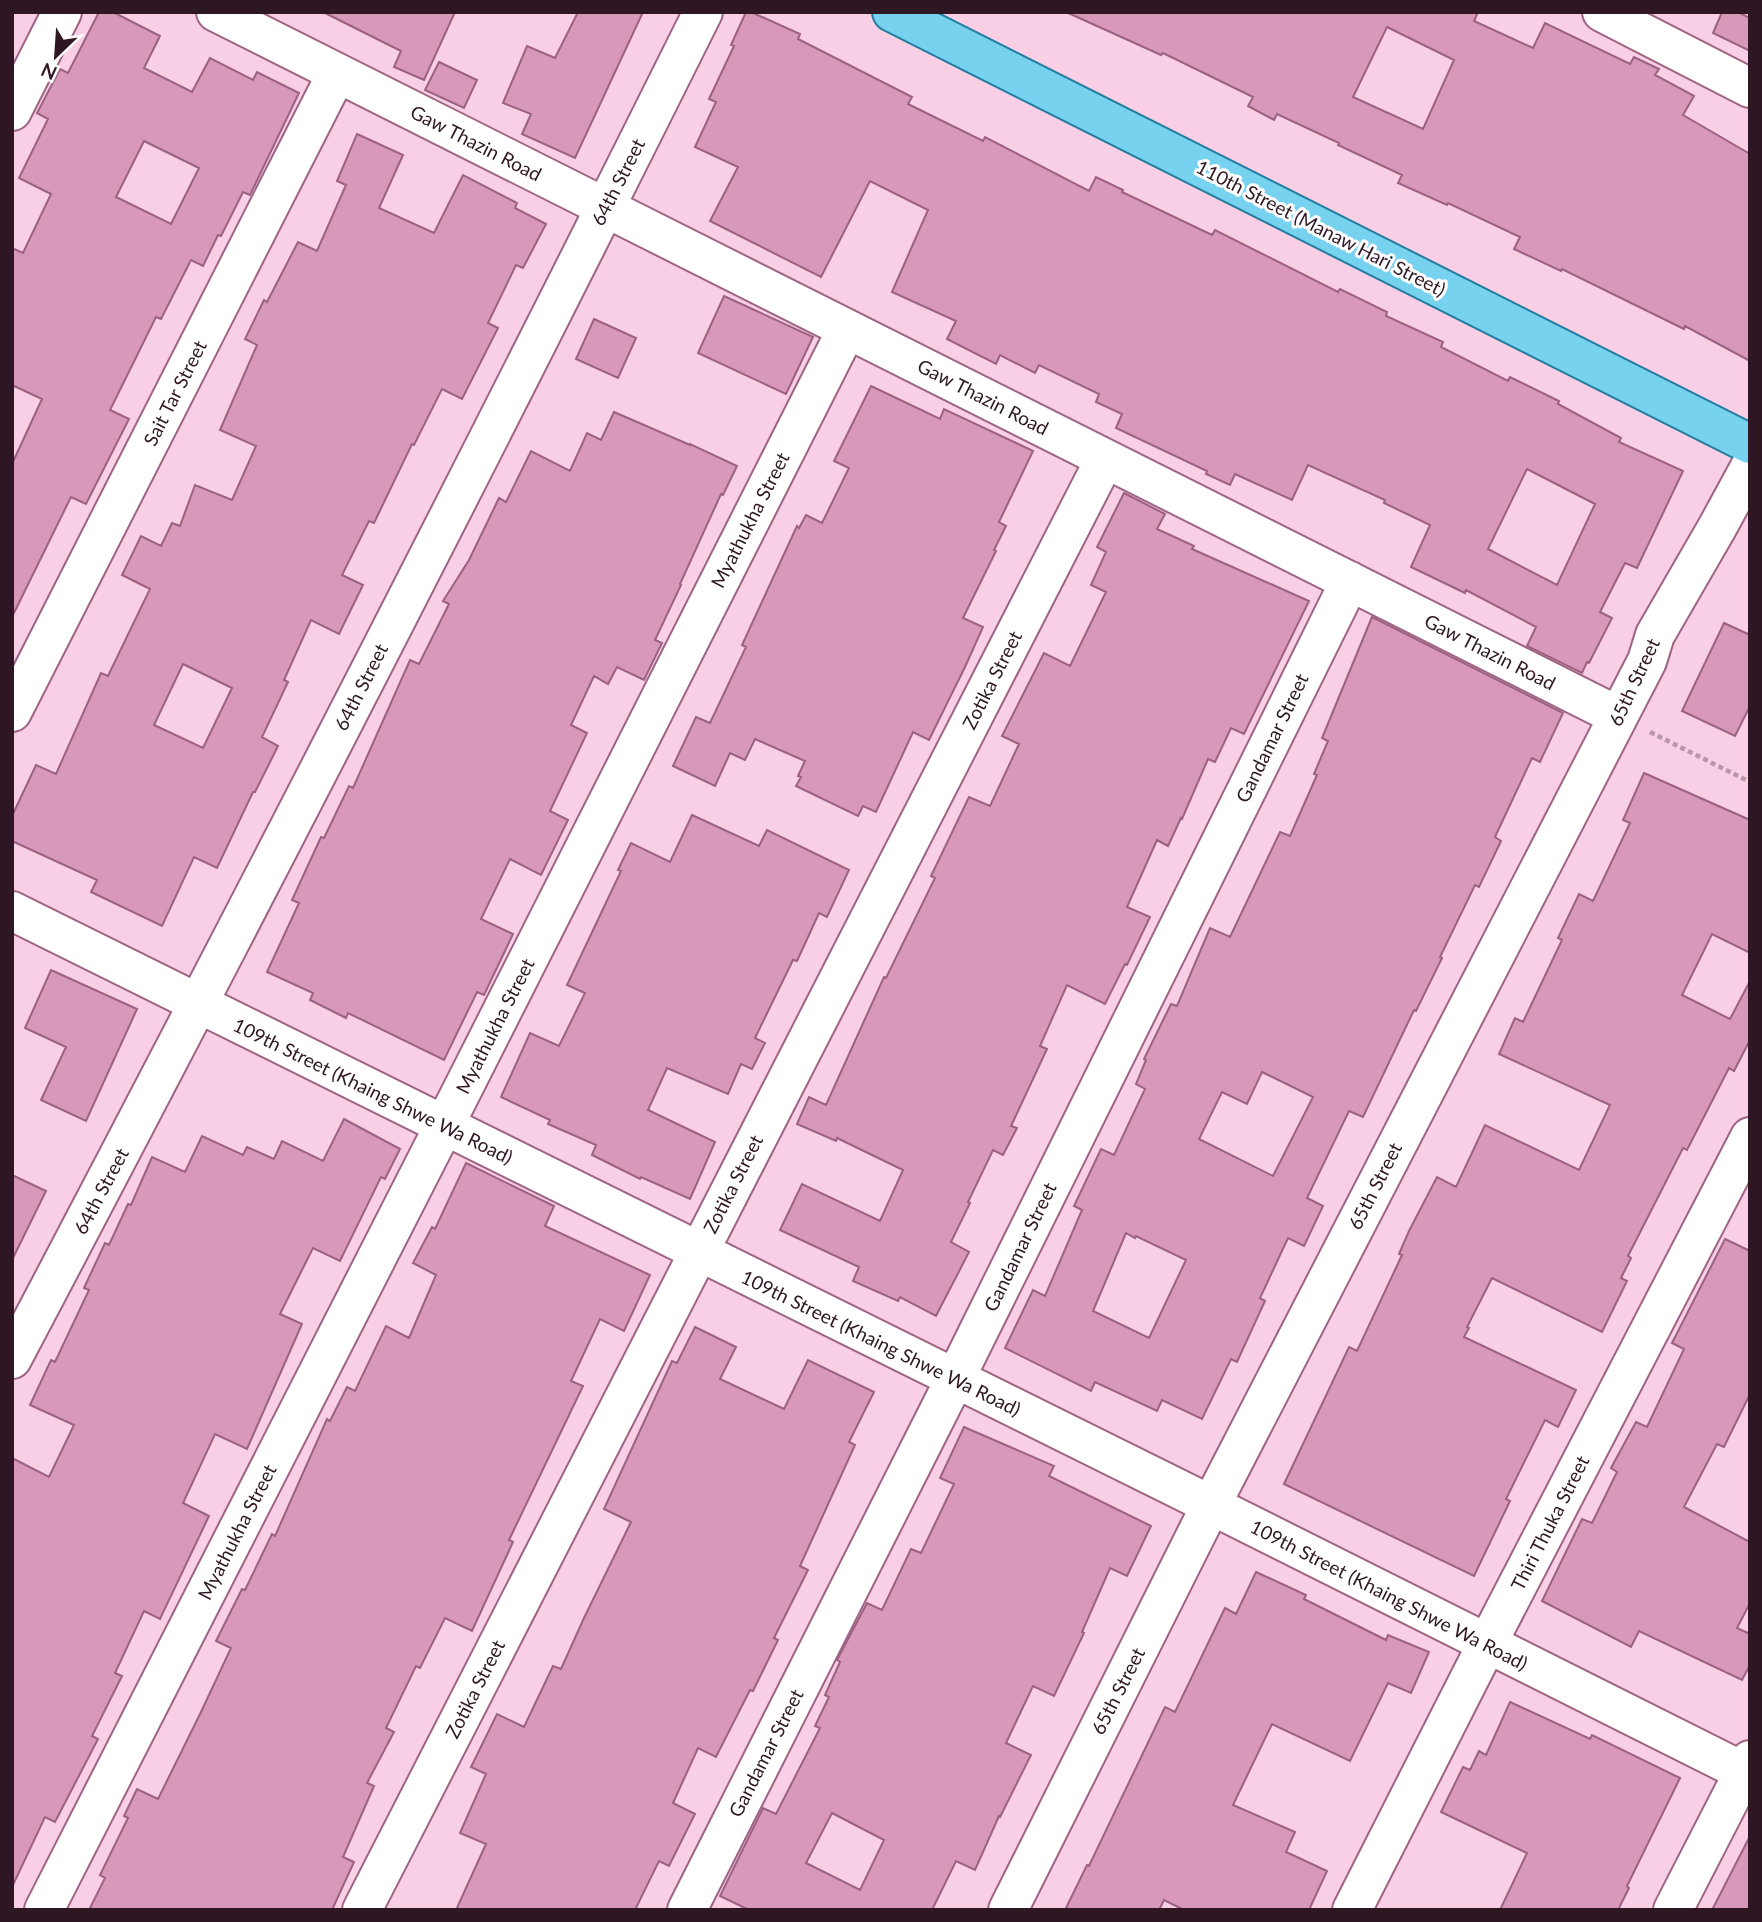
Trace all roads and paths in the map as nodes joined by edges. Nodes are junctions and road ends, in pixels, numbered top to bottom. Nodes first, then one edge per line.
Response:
1 (62, 12) edge
2 (216, 12) edge
3 (703, 12) edge
4 (892, 12) edge
5 (1602, 12) edge
6 (1654, 24) edge
7 (337, 73) junction
8 (1750, 88) edge
9 (12, 111) edge
10 (606, 208) junction
11 (846, 328) junction
12 (1750, 444) edge
13 (1105, 459) junction
14 (1750, 467) edge
15 (1350, 581) junction
16 (12, 712) edge
17 (1618, 716) junction
18 (1750, 782) edge
19 (12, 911) edge
20 (199, 1004) junction
21 (444, 1126) junction
22 (1750, 1137) edge
23 (698, 1252) junction
24 (12, 1359) edge
25 (955, 1380) junction
26 (1211, 1505) junction
27 (1487, 1644) junction
28 (1748, 1769) edge
29 (44, 1910) edge
30 (362, 1910) edge
31 (687, 1910) edge
32 (1008, 1910) edge
33 (1352, 1910) edge
34 (1673, 1910) edge

1 - 9 street
2 - 7 street, Gaw Thazin Road
3 - 10 street, 64th Street
4 - 12 main road, 110th Street (Manaw Hari Street)
5 - 6 street
6 - 8 street
7 - 10 street, Gaw Thazin Road
7 - 16 street, Sait Tar Street
10 - 11 street, Gaw Thazin Road
10 - 20 street, 64th Street
11 - 13 street, Gaw Thazin Road
11 - 21 street, Myathukha Street
13 - 15 street, Gaw Thazin Road
13 - 23 street, Zotika Street
14 - 17 street, 65th Street
15 - 17 street, Gaw Thazin Road
15 - 25 street, Gandamar Street
17 - 18 path
17 - 26 street, 65th Street
19 - 20 street, 109th Street (Khaing Shwe Wa Road)
20 - 21 street, 109th Street (Khaing Shwe Wa Road)
20 - 24 street, 64th Street
21 - 23 street, 109th Street (Khaing Shwe Wa Road)
21 - 29 street, Myathukha Street
22 - 27 street, Thiri Thuka Street
23 - 25 street, 109th Street (Khaing Shwe Wa Road)
23 - 30 street, Zotika Street
25 - 26 street, 109th Street (Khaing Shwe Wa Road)
25 - 31 street, Gandamar Street
26 - 27 street, 109th Street (Khaing Shwe Wa Road)
26 - 32 street, 65th Street
27 - 28 street, 109th Street (Khaing Shwe Wa Road)
27 - 33 street, Thiri Thuka Street
28 - 34 street

